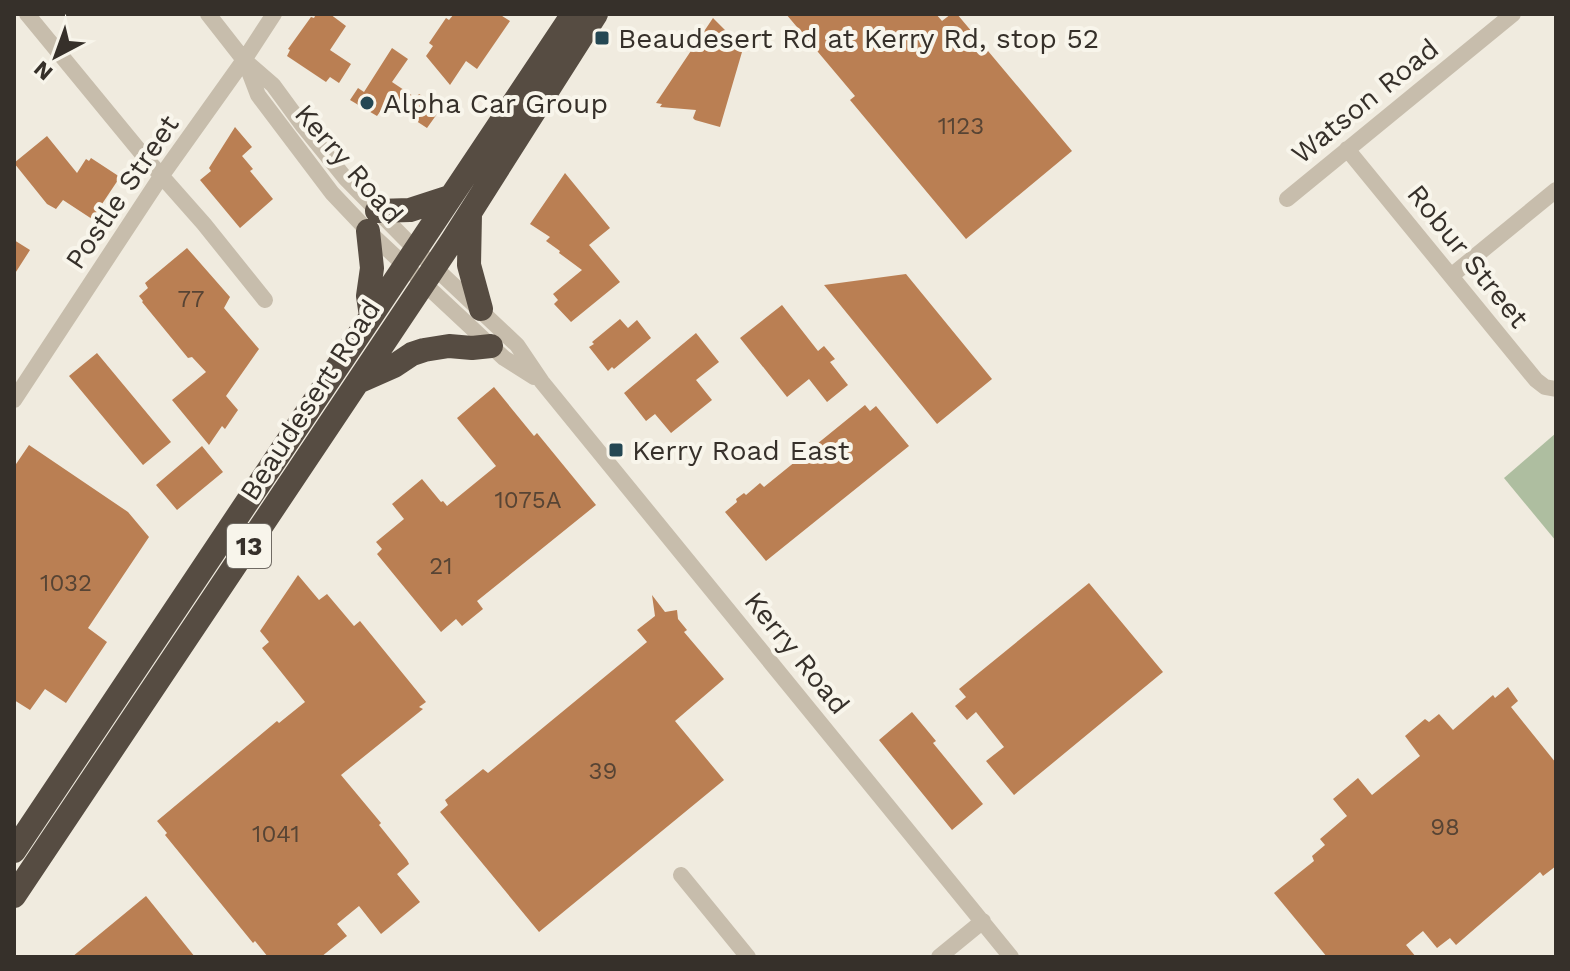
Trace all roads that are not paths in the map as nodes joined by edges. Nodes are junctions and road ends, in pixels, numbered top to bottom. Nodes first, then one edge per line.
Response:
1 (27, 14) edge
2 (208, 14) edge
3 (274, 14) edge
4 (573, 14) edge
5 (596, 14) edge
6 (1513, 14) edge
7 (244, 60) junction
8 (1347, 149) junction
9 (162, 175) junction
10 (1556, 190) edge
11 (450, 197) junction
12 (1287, 199) dead end
13 (470, 212) junction
14 (372, 221) junction
15 (410, 257) junction
16 (429, 274) junction
17 (1451, 276) junction
18 (265, 300) dead end
19 (481, 309) junction
20 (371, 316) junction
21 (491, 346) junction
22 (360, 381) junction
23 (542, 382) junction
24 (1554, 389) edge
25 (14, 400) edge
26 (14, 851) edge
27 (681, 875) dead end
28 (14, 896) edge
29 (983, 921) junction
30 (748, 957) edge
31 (939, 957) edge
32 (1011, 957) edge

1 - 9 street
2 - 7 street, Kerry Road
3 - 7 street, Postle Street
4 - 11 highway, Beaudesert Road / 13
5 - 13 highway, Beaudesert Road / 13
6 - 8 street, Watson Road
7 - 9 street, Postle Street
7 - 14 street, Kerry Road
8 - 12 street, Watson Road
8 - 17 street, Robur Street
9 - 18 street
9 - 25 street, Postle Street
10 - 17 street
11 - 14 highway
11 - 15 highway, Beaudesert Road / 13
13 - 16 highway, Beaudesert Road / 13
13 - 19 highway
14 - 15 street, Kerry Road
14 - 20 highway
15 - 16 street, Kerry Road
15 - 20 highway, Beaudesert Road / 13
16 - 19 street, Kerry Road
16 - 21 street, Kerry Road
16 - 22 highway, Beaudesert Road / 13
17 - 24 street, Robur Street
19 - 23 street, Kerry Road
20 - 26 highway, Beaudesert Road / 13
21 - 22 highway
21 - 23 street, Kerry Road
22 - 28 highway, Beaudesert Road / 13
23 - 29 street, Kerry Road
27 - 30 street
29 - 31 street
29 - 32 street, Kerry Road

